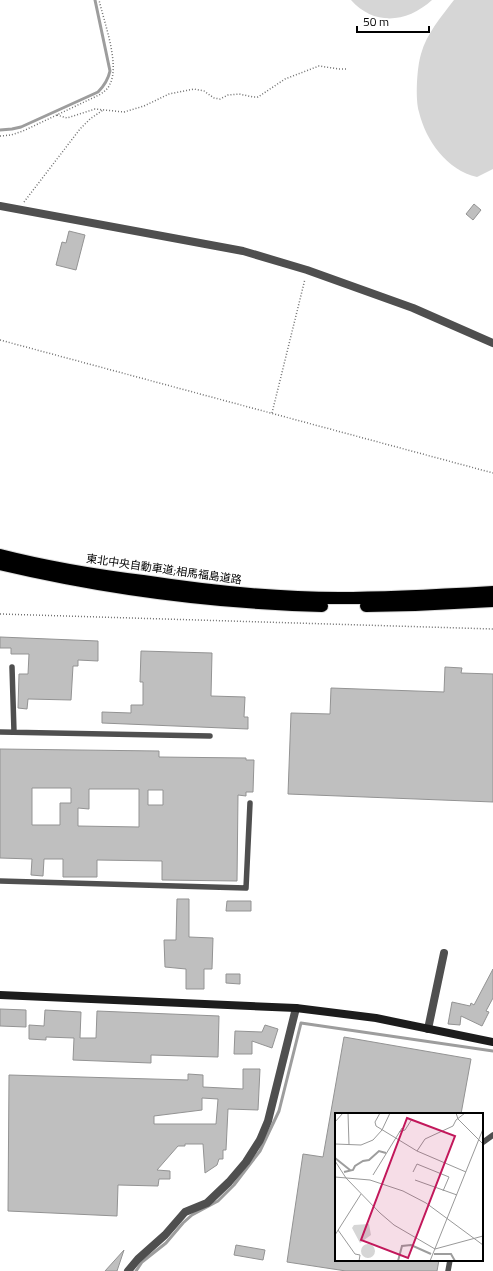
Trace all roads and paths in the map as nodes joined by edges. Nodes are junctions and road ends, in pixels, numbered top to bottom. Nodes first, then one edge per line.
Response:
1 (99, 0) edge
2 (346, 69) dead end
3 (103, 110) junction
4 (57, 115) junction
5 (0, 136) edge
6 (0, 206) edge
7 (18, 209) junction
8 (307, 270) junction
9 (0, 340) edge
10 (493, 343) edge
11 (272, 413) junction
12 (493, 473) edge
13 (0, 555) edge
14 (0, 564) edge
15 (493, 592) edge
16 (493, 601) edge
17 (0, 614) edge
18 (493, 629) edge
19 (12, 667) dead end
20 (0, 732) edge
21 (14, 732) junction
22 (210, 736) dead end
23 (250, 803) dead end
24 (0, 881) edge
25 (444, 953) dead end
26 (0, 995) edge
27 (296, 1008) junction
28 (428, 1029) junction
29 (493, 1042) edge
30 (493, 1134) edge
31 (483, 1142) edge
32 (450, 1261) edge
33 (128, 1271) edge
34 (448, 1271) edge

1 - 4 path
2 - 3 path
3 - 4 path
3 - 7 path
4 - 5 path
6 - 7 street
7 - 8 street
8 - 10 street
8 - 11 path
9 - 11 path
11 - 12 path
13 - 15 highway, 東北中央自動車道;相馬福島道路
14 - 16 highway, 東北中央自動車道;相馬福島道路
17 - 18 path
19 - 21 lane
20 - 21 lane
21 - 22 lane
23 - 24 lane
25 - 28 street
26 - 27 street
27 - 28 street
27 - 33 street
28 - 29 street
30 - 31 lane
32 - 34 lane

